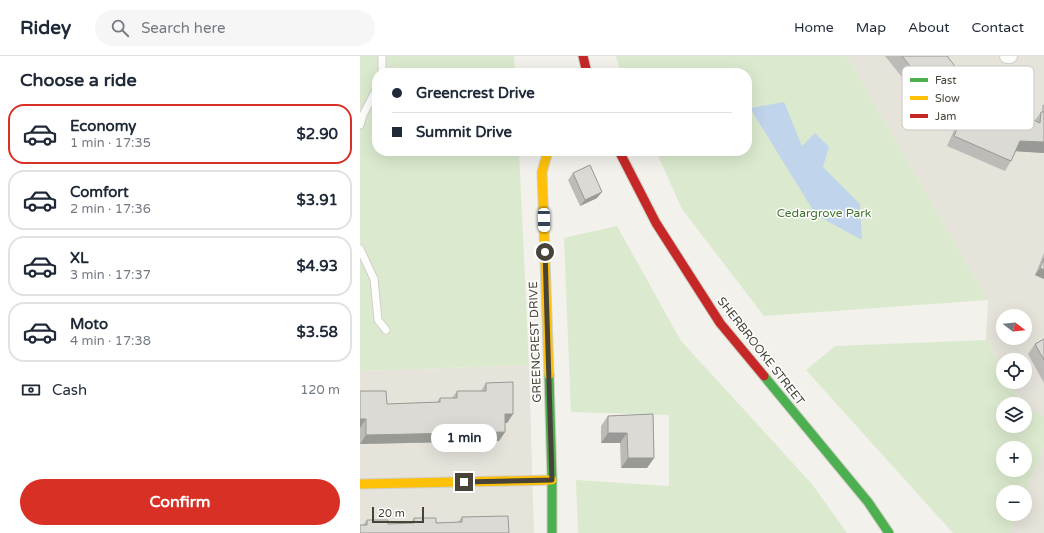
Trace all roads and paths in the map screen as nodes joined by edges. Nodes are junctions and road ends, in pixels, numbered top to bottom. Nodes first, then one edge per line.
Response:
1 (382, 56) edge
2 (583, 56) edge
3 (1007, 56) edge
4 (1010, 56) edge
5 (382, 68) edge
6 (586, 68) edge
7 (372, 98) edge
8 (360, 126) edge
9 (547, 156) edge
10 (622, 156) edge
11 (360, 249) edge
12 (386, 330) dead end
13 (552, 480) junction
14 (360, 484) edge
15 (552, 533) edge
16 (890, 533) edge

1 - 5 lane
2 - 6 street
3 - 4 street
7 - 8 lane
9 - 13 street, GREENCREST DRIVE
10 - 16 street, SHERBROOKE STREET
11 - 12 lane
13 - 14 street
13 - 15 street, GREENCREST DRIVE

